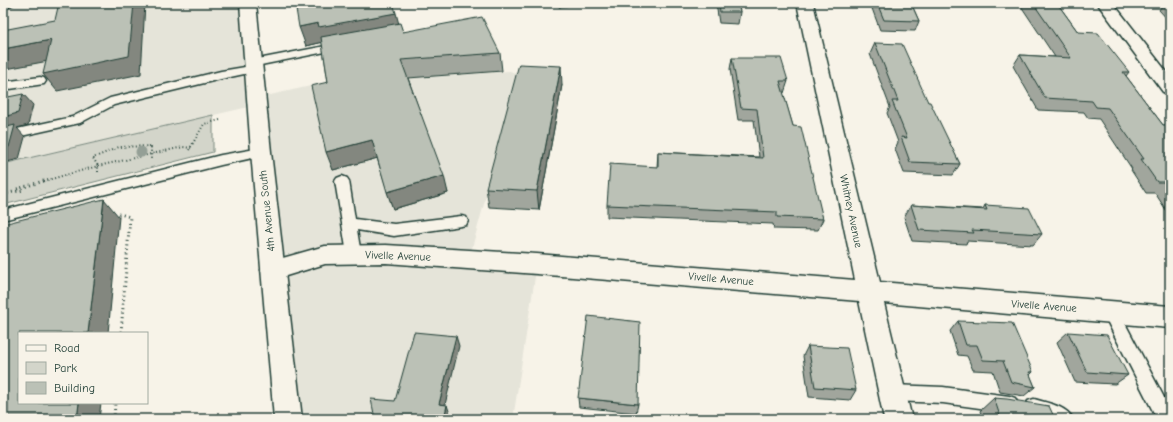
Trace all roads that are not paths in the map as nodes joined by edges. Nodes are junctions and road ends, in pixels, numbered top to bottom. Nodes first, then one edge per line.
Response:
1 (10, 3) edge
2 (248, 3) edge
3 (805, 3) edge
4 (1105, 3) edge
5 (3, 7) edge
6 (351, 44) edge
7 (253, 66) junction
8 (40, 81) dead end
9 (3, 86) edge
10 (1170, 88) edge
11 (3, 136) edge
12 (261, 152) junction
13 (342, 180) dead end
14 (3, 215) edge
15 (462, 221) dead end
16 (348, 223) junction
17 (354, 254) junction
18 (273, 270) junction
19 (869, 292) junction
20 (1110, 311) junction
21 (1170, 317) edge
22 (892, 393) junction
23 (288, 419) edge
24 (898, 419) edge
25 (1064, 419) edge
26 (1166, 419) edge

1 - 5 lane
2 - 7 street, 4th Avenue South
3 - 19 street, Whitney Avenue
4 - 10 street
6 - 7 lane
7 - 11 lane
7 - 12 street, 4th Avenue South
8 - 9 lane
12 - 14 lane
12 - 18 street, 4th Avenue South
13 - 16 lane
15 - 16 lane
16 - 17 lane
17 - 18 street, Vivelle Avenue
17 - 19 street, Vivelle Avenue
18 - 23 street, 4th Avenue South
19 - 20 street, Vivelle Avenue
19 - 22 street, Whitney Avenue
20 - 21 street, Vivelle Avenue
20 - 26 lane
22 - 24 street, Whitney Avenue
22 - 25 lane

